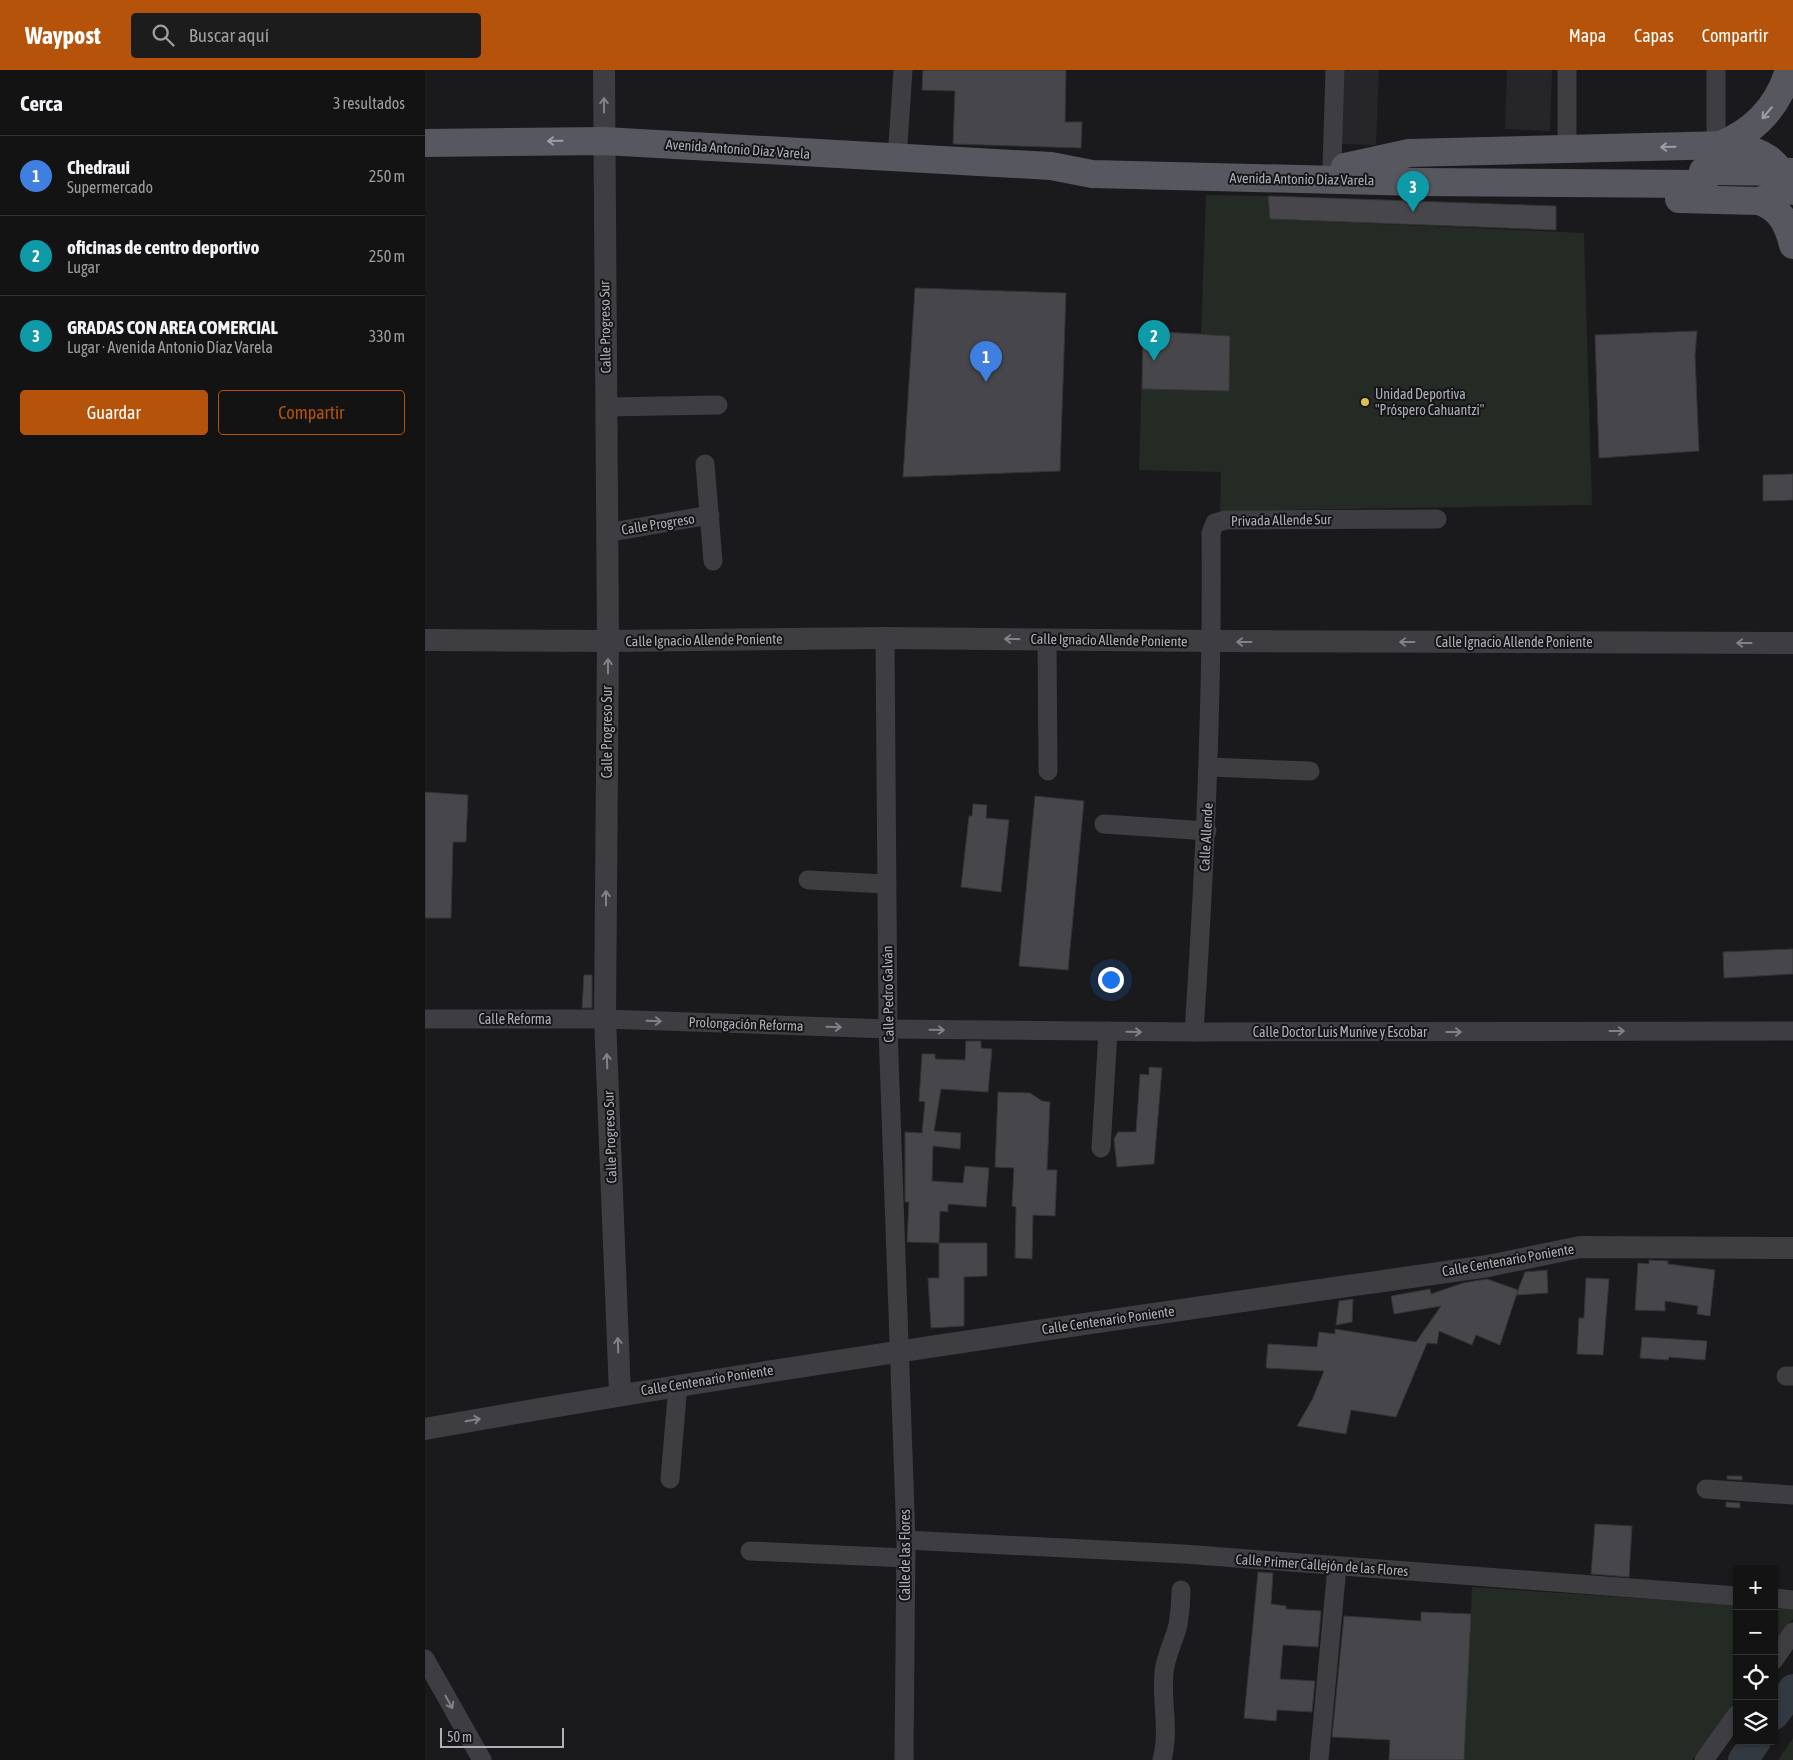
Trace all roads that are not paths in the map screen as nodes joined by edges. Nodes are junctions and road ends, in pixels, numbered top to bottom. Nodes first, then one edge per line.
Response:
1 (604, 70) edge
2 (903, 70) edge
3 (1335, 70) edge
4 (1567, 70) edge
5 (1716, 70) edge
6 (1789, 70) edge
7 (604, 141) junction
8 (425, 143) edge
9 (1722, 146) junction
10 (1567, 150) junction
11 (897, 158) junction
12 (1051, 166) junction
13 (1339, 166) junction
14 (1703, 178) junction
15 (1419, 182) junction
16 (1793, 185) edge
17 (1727, 200) junction
18 (1759, 200) junction
19 (1792, 234) edge
20 (718, 405) dead end
21 (606, 407) junction
22 (705, 464) dead end
23 (710, 515) junction
24 (1437, 518) dead end
25 (606, 533) junction
26 (713, 561) dead end
27 (885, 638) junction
28 (425, 640) edge
29 (1047, 640) junction
30 (608, 641) junction
31 (1212, 642) junction
32 (1793, 643) edge
33 (1209, 767) junction
34 (1048, 771) dead end
35 (1310, 771) dead end
36 (1103, 824) dead end
37 (1207, 831) junction
38 (808, 880) dead end
39 (886, 884) junction
40 (425, 1019) edge
41 (605, 1019) junction
42 (888, 1029) junction
43 (1109, 1031) junction
44 (1793, 1031) edge
45 (1194, 1032) junction
46 (1101, 1148) dead end
47 (1793, 1248) edge
48 (899, 1350) junction
49 (678, 1385) junction
50 (621, 1394) junction
51 (425, 1429) edge
52 (670, 1479) dead end
53 (1707, 1490) dead end
54 (1793, 1495) edge
55 (906, 1549) junction
56 (750, 1550) dead end
57 (1337, 1567) junction
58 (1181, 1590) dead end
59 (1733, 1596) edge
60 (1778, 1598) edge
61 (1793, 1600) edge
62 (1793, 1632) edge
63 (1777, 1655) edge
64 (425, 1659) edge
65 (1733, 1720) edge
66 (481, 1760) edge
67 (903, 1760) edge
68 (1162, 1760) edge
69 (1319, 1760) edge
70 (1705, 1760) edge

7 -> 1 street, Calle Progreso Sur
2 - 11 street
3 - 13 street
4 - 10 street
5 - 9 street
6 -> 9 main road
7 -> 8 main road, Avenida Antonio Díaz Varela
7 - 11 main road, Avenida Antonio Díaz Varela
7 - 21 street, Calle Progreso Sur
9 -> 10 main road
9 - 16 main road
9 - 17 main road
10 - 13 main road
11 - 12 main road, Avenida Antonio Díaz Varela
12 - 13 main road, Avenida Antonio Díaz Varela
12 - 15 main road, Avenida Antonio Díaz Varela
13 - 14 main road, Avenida Antonio Díaz Varela
14 - 15 main road, Avenida Antonio Díaz Varela
14 - 16 main road, bridge
15 - 17 main road
16 - 18 main road
17 - 18 main road
18 - 19 main road
20 - 21 street
21 - 25 street, Calle Progreso Sur
22 - 23 street
23 - 25 street, Calle Progreso
23 - 26 street
24 - 31 street, Privada Allende Sur
25 - 30 street, Calle Progreso Sur
29 -> 27 street, Calle Ignacio Allende Poniente
27 - 30 street, Calle Ignacio Allende Poniente
27 - 39 street, Calle Pedro Galván
28 - 30 street, Calle Ignacio Allende Poniente
29 - 31 street, Calle Ignacio Allende Poniente
29 - 34 street
41 -> 30 street, Calle Progreso Sur
32 -> 31 street, Calle Ignacio Allende Poniente
31 - 33 street, Calle Allende
33 - 35 street
33 - 37 street, Calle Allende
36 - 37 street
37 - 45 street, Calle Allende
38 - 39 street
39 - 42 street, Calle Pedro Galván
40 - 41 street, Calle Reforma
41 -> 42 street, Prolongación Reforma
50 -> 41 street, Calle Progreso Sur
42 -> 43 street, Calle Doctor Luis Munive y Escobar
42 - 48 street, Calle Pedro Galván
43 -> 45 street, Calle Doctor Luis Munive y Escobar
43 - 46 street
45 -> 44 street, Calle Doctor Luis Munive y Escobar
47 - 48 street, Calle Centenario Poniente
48 - 49 street, Calle Centenario Poniente
48 - 55 street, Calle de las Flores
49 - 50 street, Calle Centenario Poniente
49 - 52 street
51 -> 50 street, Calle Centenario Poniente
53 - 54 street
55 - 56 street, Calle Primer Callejón de las Flores
55 - 57 street, Calle Primer Callejón de las Flores
55 - 67 street, Calle de las Flores
57 - 59 street, Calle Primer Callejón de las Flores
57 - 69 street
58 - 68 street
60 - 61 street
62 - 63 street
64 -> 66 street
65 - 70 street

